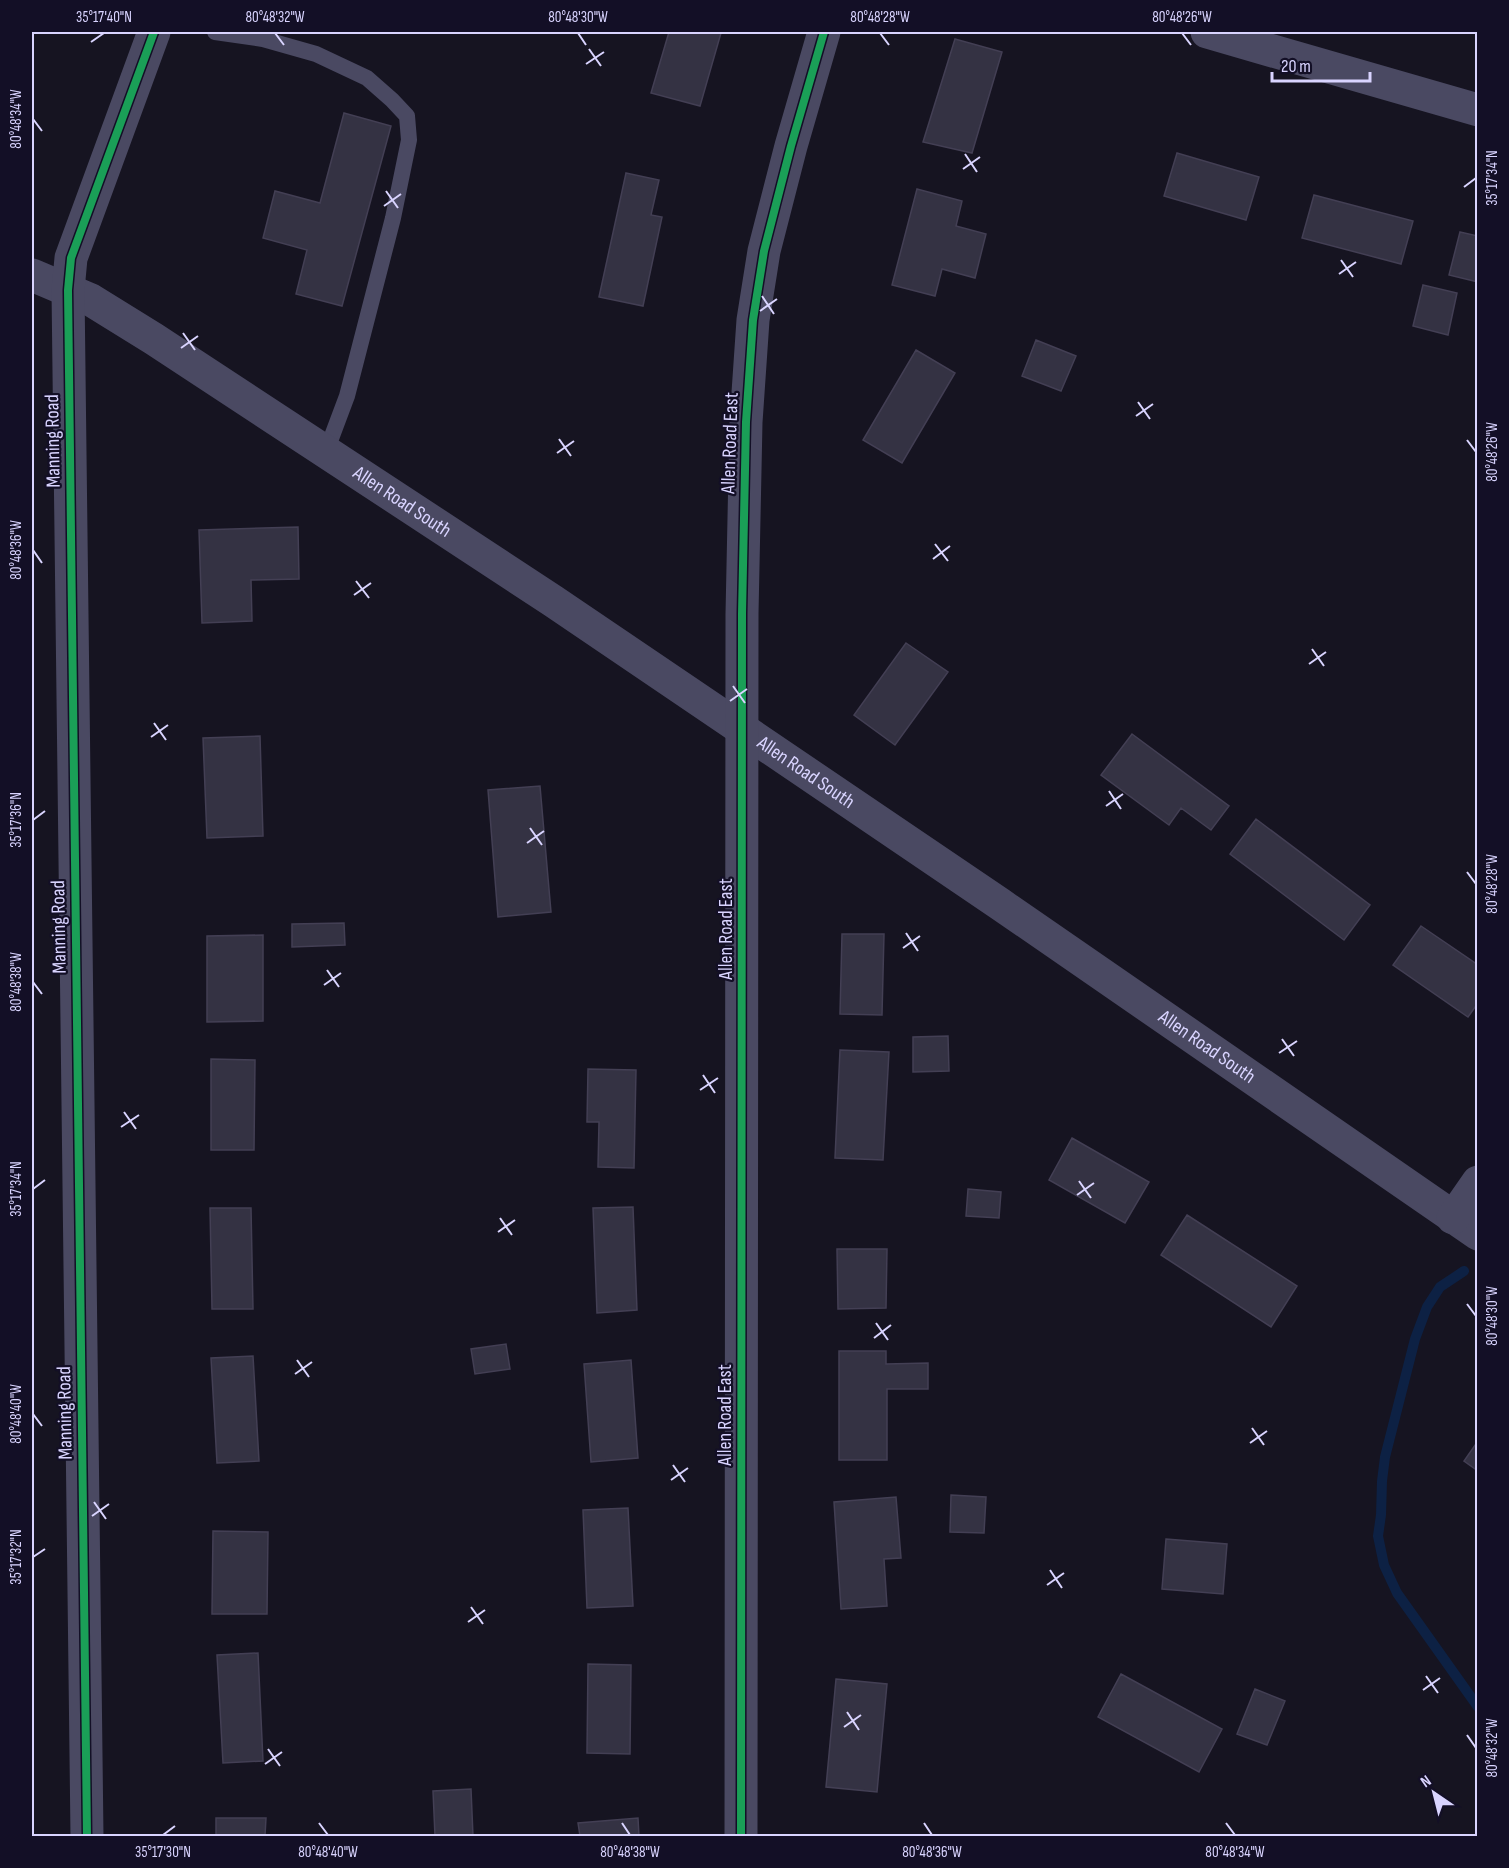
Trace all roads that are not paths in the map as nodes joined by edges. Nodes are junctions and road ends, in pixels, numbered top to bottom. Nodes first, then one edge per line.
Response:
1 (154, 32) edge
2 (215, 32) edge
3 (824, 32) edge
4 (1207, 32) edge
5 (1478, 110) edge
6 (32, 274) edge
7 (68, 290) junction
8 (326, 452) junction
9 (743, 731) junction
10 (1478, 1182) edge
11 (1465, 1226) edge
12 (87, 1836) edge
13 (741, 1836) edge

1 - 7 street, Manning Road
2 - 8 lane
3 - 9 street, Allen Road East
4 - 5 street
6 - 7 street, Allen Road South
7 - 8 street, Allen Road South
7 - 12 street, Manning Road
8 - 9 street, Allen Road South
9 - 11 street, Allen Road South
9 - 13 street, Allen Road East
10 - 11 street

